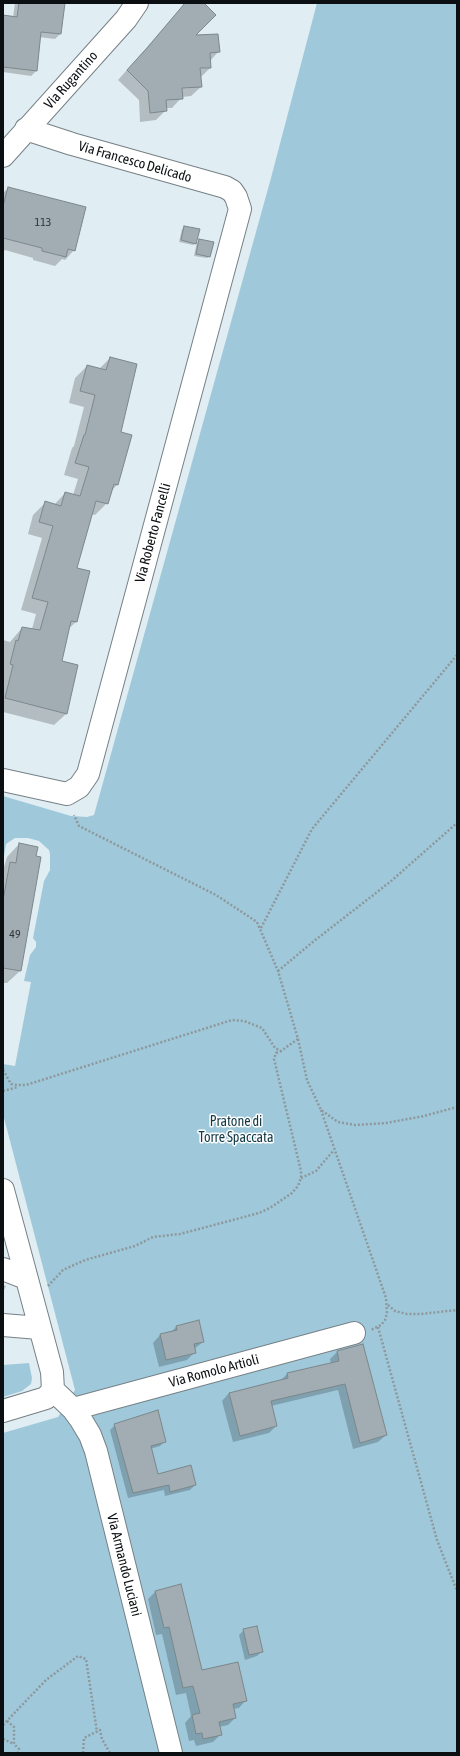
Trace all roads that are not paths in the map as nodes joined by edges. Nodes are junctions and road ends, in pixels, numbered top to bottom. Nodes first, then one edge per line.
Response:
1 (137, 3) edge
2 (26, 129) junction
3 (3, 156) edge
4 (238, 200) joint
5 (3, 780) edge
6 (3, 1190) edge
7 (3, 1269) edge
8 (26, 1278) junction
9 (3, 1325) edge
10 (39, 1328) junction
11 (354, 1333) road end
12 (53, 1390) junction
13 (73, 1410) junction
14 (3, 1411) edge
15 (171, 1753) edge

1 - 2 street, Via Rugantino
2 - 3 street, Via Rugantino
2 - 4 street, Via Francesco Delicado
4 - 5 street, Via Roberto Fancelli
6 - 8 street
7 - 8 street
8 - 10 street
9 - 10 street
10 - 12 street
11 - 13 street, Via Romolo Artioli
12 - 13 street, Via Armando Luciani
12 - 14 street
13 - 15 street, Via Armando Luciani

